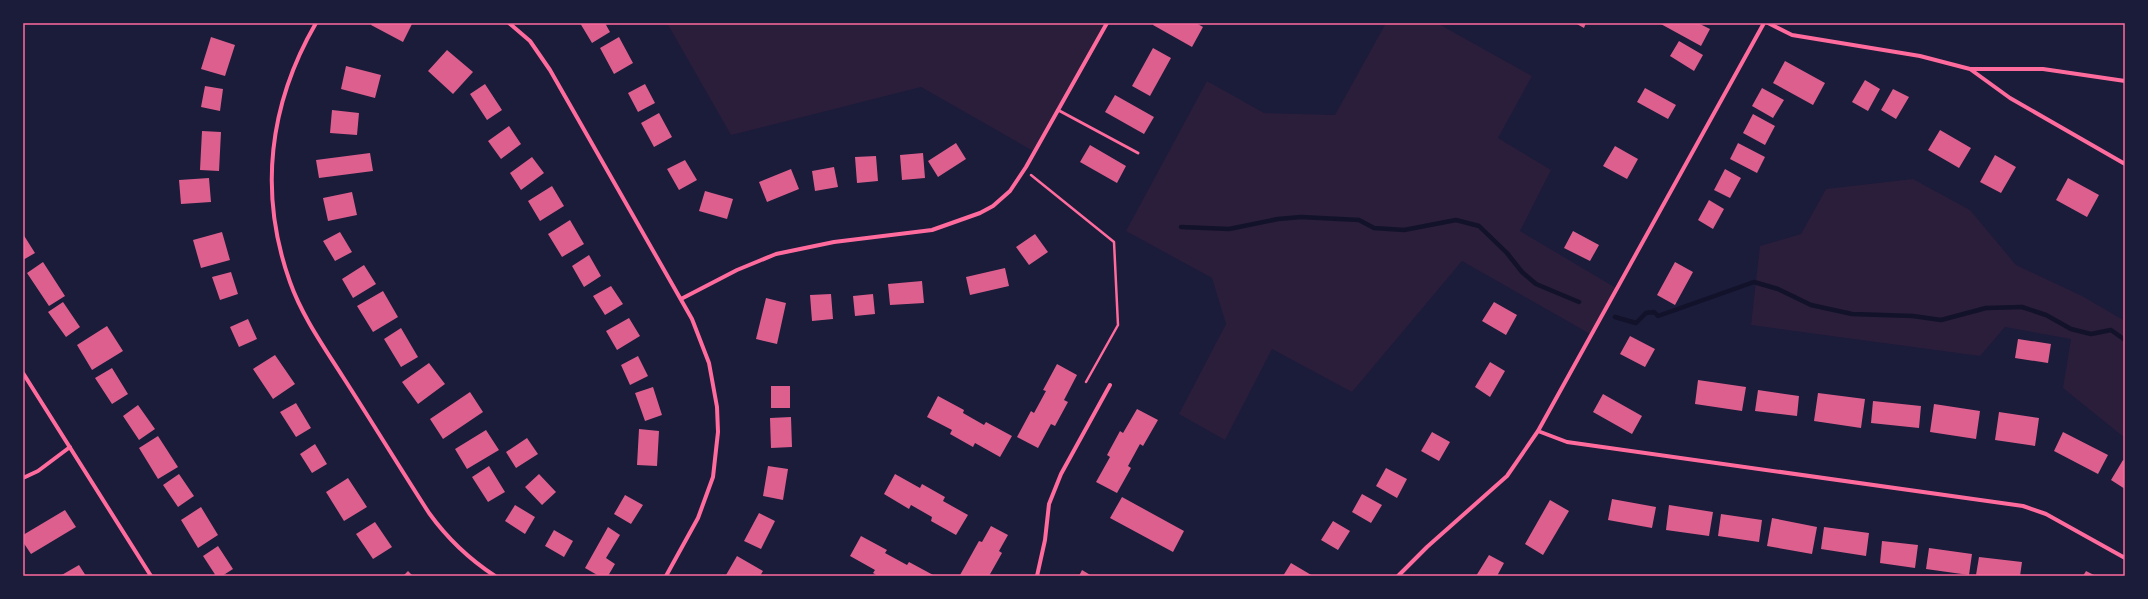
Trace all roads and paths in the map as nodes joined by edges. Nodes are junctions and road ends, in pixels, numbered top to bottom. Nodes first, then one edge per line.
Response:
1 (316, 23) edge
2 (509, 23) edge
3 (1107, 23) edge
4 (1764, 23) edge
5 (1768, 23) edge
6 (1970, 69) junction
7 (2125, 81) edge
8 (1058, 110) junction
9 (1138, 153) dead end
10 (2125, 164) edge
11 (1025, 170) junction
12 (681, 299) junction
13 (23, 373) edge
14 (1086, 382) dead end
15 (1110, 385) dead end
16 (1538, 431) junction
17 (70, 447) junction
18 (23, 478) edge
19 (2125, 558) edge
20 (151, 576) edge
21 (495, 576) edge
22 (666, 576) edge
23 (1037, 576) edge
24 (1398, 576) edge

1 - 21 street
2 - 12 street
3 - 8 street
4 - 16 street
5 - 6 street
6 - 7 street
6 - 10 street
8 - 9 lane
8 - 11 street
11 - 12 street
11 - 14 path
12 - 22 street
13 - 17 street
15 - 23 street
16 - 19 street
16 - 24 street
17 - 18 street
17 - 20 street

